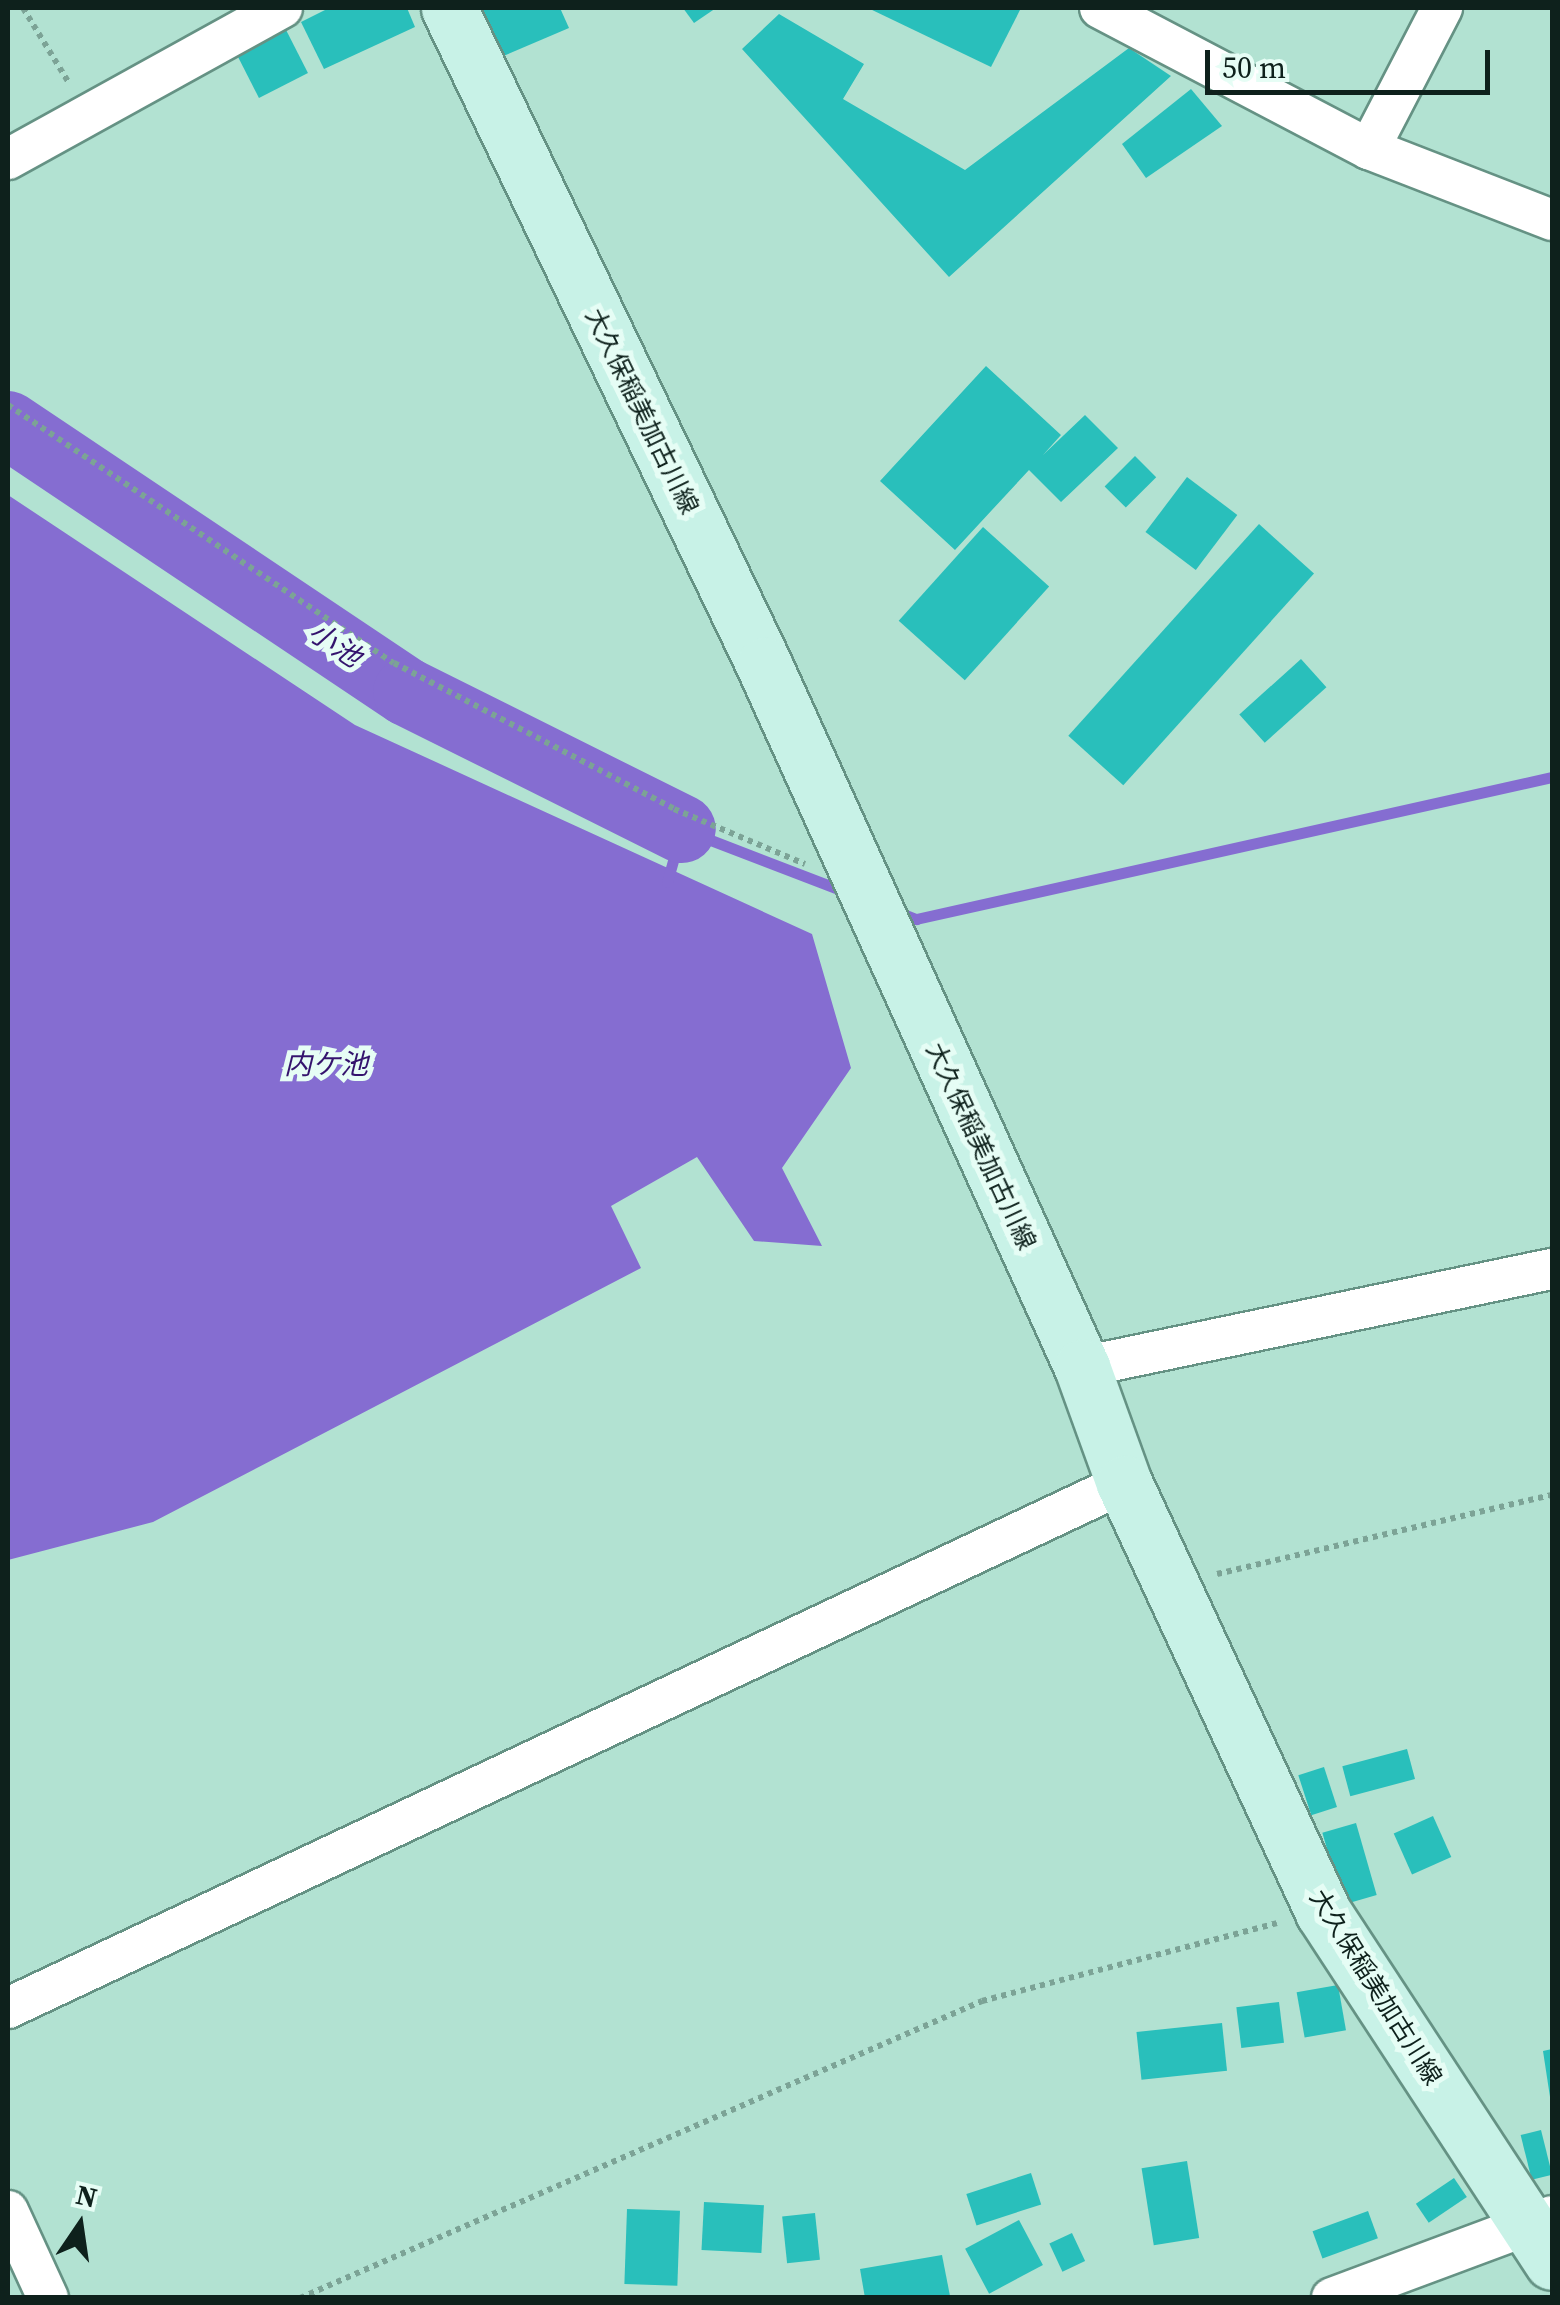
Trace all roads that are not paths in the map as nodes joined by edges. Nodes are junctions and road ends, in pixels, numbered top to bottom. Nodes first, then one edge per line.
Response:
1 (282, 8) edge
2 (449, 8) edge
3 (1100, 8) edge
4 (1442, 8) edge
5 (1369, 149) junction
6 (8, 160) edge
7 (1552, 220) edge
8 (1552, 1269) edge
9 (1082, 1368) junction
10 (1124, 1482) junction
11 (8, 2008) edge
12 (8, 2210) edge
13 (1545, 2234) edge
14 (48, 2298) edge
15 (1332, 2298) edge

1 - 6 street
2 - 9 main road, 大久保稲美加古川線
3 - 5 street
4 - 5 street
5 - 7 street
8 - 9 street
9 - 10 main road, 大久保稲美加古川線
10 - 11 street
10 - 13 main road, 大久保稲美加古川線
12 - 14 street
13 - 15 street

